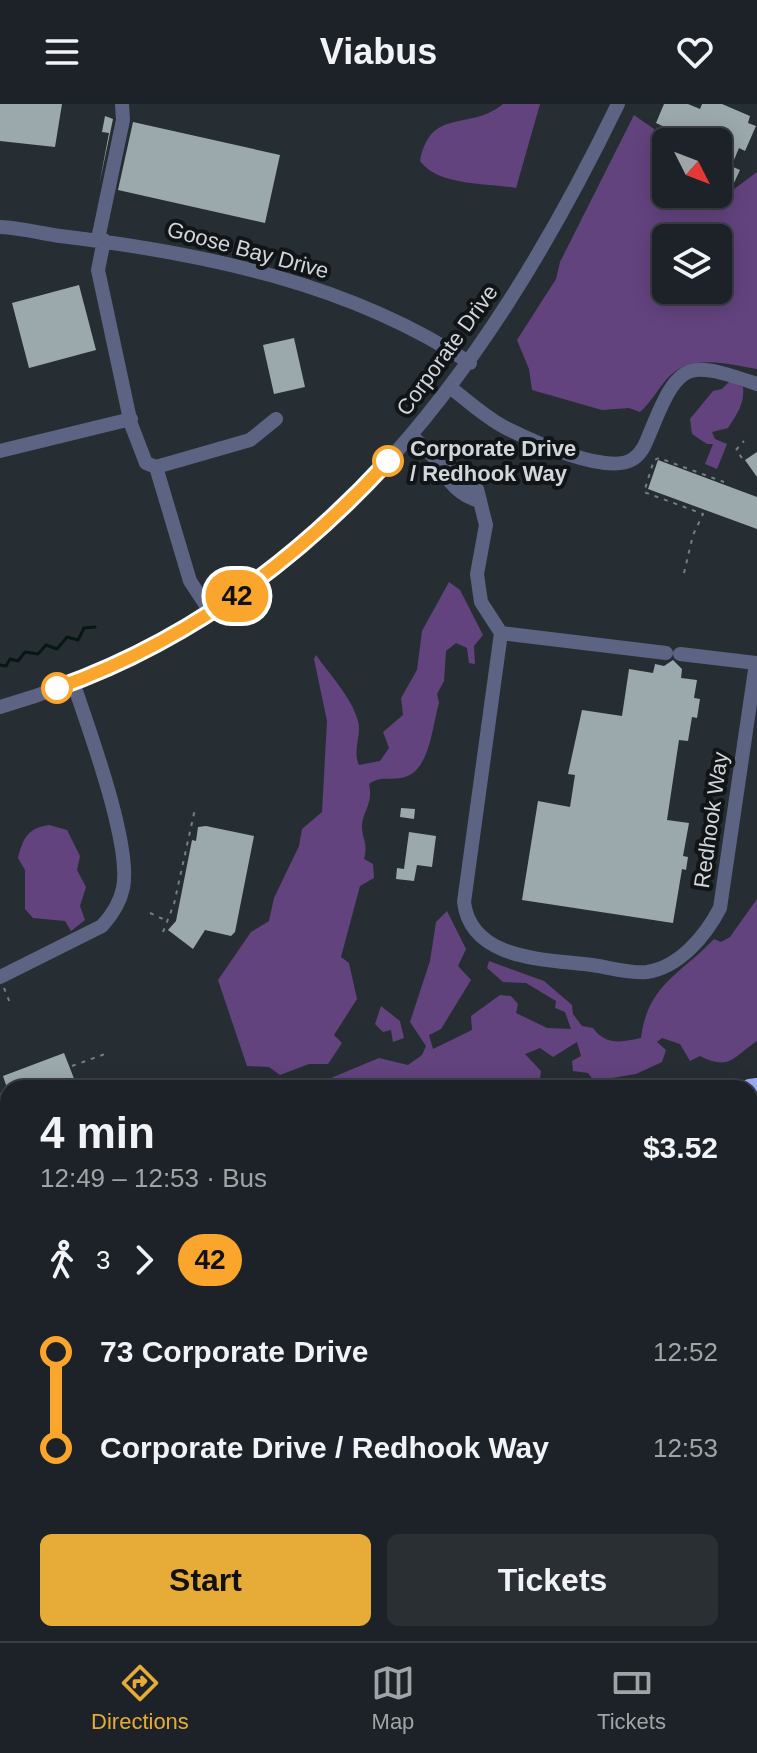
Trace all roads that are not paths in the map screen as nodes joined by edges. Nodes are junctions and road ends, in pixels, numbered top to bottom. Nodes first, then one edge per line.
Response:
1 (122, 104) edge
2 (618, 104) edge
3 (0, 227) edge
4 (101, 240) junction
5 (470, 363) junction
6 (757, 384) edge
7 (451, 388) junction
8 (131, 419) junction
9 (276, 419) dead end
10 (412, 436) junction
11 (0, 451) edge
12 (156, 467) junction
13 (211, 613) junction
14 (501, 633) junction
15 (73, 682) junction
16 (0, 707) edge
17 (1, 980) edge

1 - 4 street
2 - 5 street, Corporate Drive
3 - 4 street, Goose Bay Drive
4 - 5 street, Goose Bay Drive
4 - 8 street
5 - 7 street, Corporate Drive
6 - 7 street
7 - 10 street, Corporate Drive
8 - 11 street
8 - 12 street
9 - 12 street
10 - 13 street, Corporate Drive
10 - 14 street
12 - 13 street
13 - 15 street, Corporate Drive
14 - 14 street, Redhook Way
15 - 16 street, Corporate Drive
15 - 17 street

